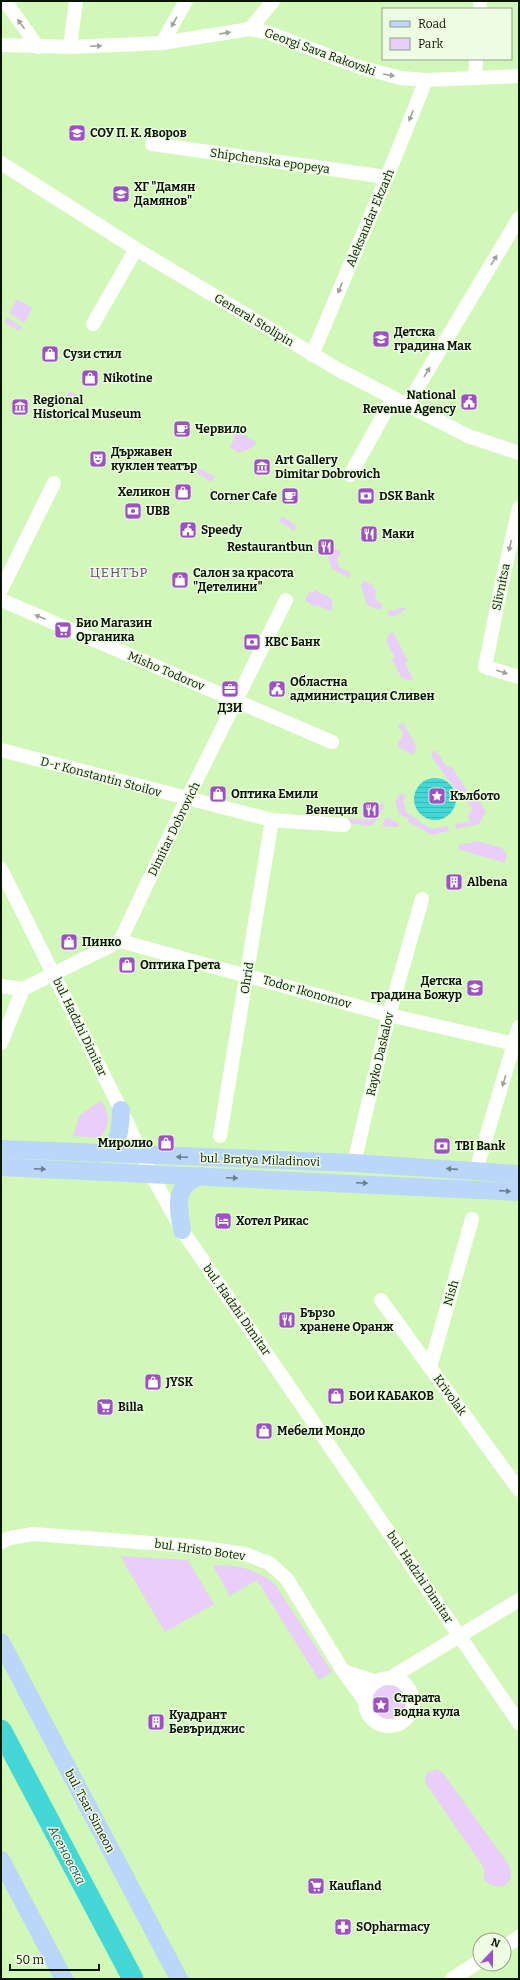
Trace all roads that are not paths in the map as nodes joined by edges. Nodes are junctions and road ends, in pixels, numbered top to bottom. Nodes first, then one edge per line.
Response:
1 (5, 1) edge
2 (76, 1) edge
3 (186, 1) edge
4 (273, 1) edge
5 (250, 29) junction
6 (162, 43) junction
7 (1, 45) edge
8 (38, 47) junction
9 (70, 47) junction
10 (476, 60) edge
11 (519, 76) edge
12 (475, 78) junction
13 (426, 80) junction
14 (152, 144) dead end
15 (1, 164) edge
16 (387, 177) junction
17 (519, 218) edge
18 (136, 250) junction
19 (93, 324) dead end
20 (312, 355) junction
21 (393, 398) junction
22 (407, 405) junction
23 (519, 453) edge
24 (350, 474) dead end
25 (54, 484) dead end
26 (519, 508) edge
27 (1, 590) edge
28 (1, 600) edge
29 (286, 600) dead end
30 (519, 677) edge
31 (236, 702) junction
32 (332, 742) dead end
33 (1, 750) edge
34 (187, 799) junction
35 (272, 820) junction
36 (344, 826) dead end
37 (1, 869) edge
38 (422, 898) dead end
39 (120, 941) junction
40 (54, 974) junction
41 (248, 975) junction
42 (1, 986) edge
43 (23, 989) junction
44 (389, 1015) junction
45 (519, 1027) edge
46 (1, 1043) edge
47 (517, 1044) edge
48 (121, 1110) junction
49 (220, 1136) dead end
50 (1, 1149) edge
51 (98, 1154) junction
52 (142, 1156) junction
53 (354, 1163) junction
54 (1, 1167) edge
55 (476, 1171) junction
56 (151, 1174) junction
57 (519, 1174) edge
58 (201, 1176) junction
59 (519, 1192) edge
60 (472, 1219) dead end
61 (182, 1230) junction
62 (381, 1300) dead end
63 (430, 1367) junction
64 (519, 1490) edge
65 (1, 1542) edge
66 (519, 1600) edge
67 (461, 1636) junction
68 (1, 1642) edge
69 (423, 1660) junction
70 (343, 1671) junction
71 (390, 1678) junction
72 (376, 1682) junction
73 (410, 1689) junction
74 (365, 1702) junction
75 (519, 1723) edge
76 (1, 1860) edge
77 (472, 1966) edge
78 (64, 1979) edge
79 (179, 1979) edge
80 (452, 1979) edge

8 -> 1 street
2 - 9 street
3 -> 6 street
4 - 5 street
6 -> 5 street, Georgi Sava Rakovski
5 -> 13 street, Georgi Sava Rakovski
9 -> 6 street, Georgi Sava Rakovski
7 - 8 street, Georgi Sava Rakovski
8 - 9 street, Georgi Sava Rakovski
10 - 12 street
11 - 12 street, Georgi Sava Rakovski
12 - 13 street, Georgi Sava Rakovski
13 -> 16 street, Aleksandar Ekzarh
14 - 16 street, Shipchenska epopeya
15 - 18 street, General Stolipin
16 -> 20 street, Aleksandar Ekzarh
22 -> 17 street
18 - 19 street
18 - 20 street, General Stolipin
20 - 21 street, General Stolipin
21 - 22 street, General Stolipin
21 - 24 street
22 - 23 street, General Stolipin
25 - 27 street
26 -> 30 street, Slivnitsa
31 -> 28 street, Misho Todorov
29 - 31 street, Dimitar Dobrovich
31 - 32 street, Misho Todorov
31 - 34 street, Dimitar Dobrovich
33 - 34 street, D-r Konstantin Stoilov
34 - 35 street, D-r Konstantin Stoilov
34 - 39 street, Dimitar Dobrovich
35 - 36 street, D-r Konstantin Stoilov
35 - 41 street, Ohrid
37 - 40 street, bul. Hadzhi Dimitar
38 - 44 street, Rayko Daskalov
39 - 40 street
39 - 41 street, Todor Ikonomov
40 - 43 street
40 - 48 street, bul. Hadzhi Dimitar
41 - 44 street, Todor Ikonomov
41 - 49 street, Ohrid
42 - 43 street
43 - 46 street
44 - 47 street, Todor Ikonomov
44 - 53 street, Rayko Daskalov
45 - 47 street
47 -> 55 street
48 - 51 main road
48 - 52 street, bul. Hadzhi Dimitar
50 - 51 main road, bul. Bratya Miladinovi
51 - 52 main road, bul. Bratya Miladinovi
53 -> 52 main road, bul. Bratya Miladinovi
52 - 56 street, bul. Hadzhi Dimitar
55 -> 53 main road, bul. Bratya Miladinovi
54 -> 56 main road, bul. Bratya Miladinovi
55 - 57 main road, bul. Bratya Miladinovi
56 - 58 main road, bul. Bratya Miladinovi
56 - 61 street, bul. Hadzhi Dimitar
58 -> 59 main road, bul. Bratya Miladinovi
58 - 61 main road
60 - 63 street, Nish
61 - 67 street, bul. Hadzhi Dimitar
62 - 63 street, Krivolak
63 - 64 street, Krivolak
65 - 70 street, bul. Hristo Botev
66 - 67 street
67 - 69 street
67 - 75 street, bul. Hadzhi Dimitar
68 - 79 main road, bul. Tsar Simeon
69 - 71 street
69 - 73 street
70 - 72 street
70 - 74 street, bul. Hristo Botev
71 - 72 street
71 - 73 street
72 - 74 street
73 - 74 street
76 - 78 main road
77 - 80 street

